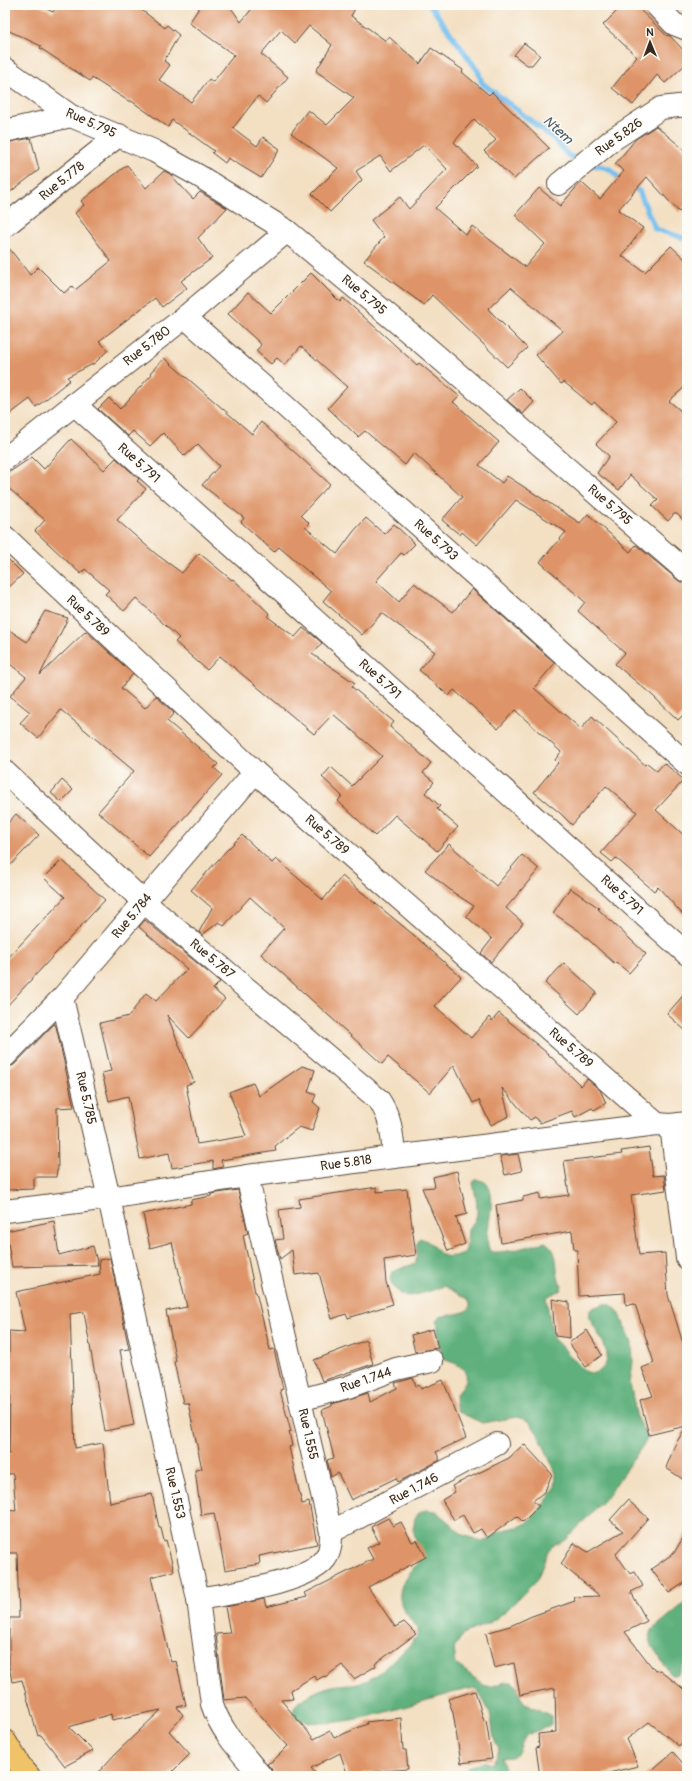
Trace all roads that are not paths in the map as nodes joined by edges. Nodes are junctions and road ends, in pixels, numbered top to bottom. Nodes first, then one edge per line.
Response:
1 (656, 5) edge
2 (687, 29) edge
3 (5, 70) edge
4 (687, 105) edge
5 (71, 116) junction
6 (5, 131) edge
7 (119, 135) junction
8 (559, 184) dead end
9 (5, 226) edge
10 (287, 231) junction
11 (185, 317) junction
12 (74, 404) junction
13 (5, 459) edge
14 (5, 537) edge
15 (687, 572) edge
16 (687, 764) edge
17 (5, 772) edge
18 (255, 772) junction
19 (144, 902) junction
20 (687, 954) edge
21 (62, 998) junction
22 (5, 1056) edge
23 (672, 1124) edge
24 (394, 1157) junction
25 (247, 1176) junction
26 (109, 1198) junction
27 (5, 1211) edge
28 (687, 1258) edge
29 (432, 1361) dead end
30 (300, 1400) junction
31 (497, 1444) dead end
32 (332, 1532) junction
33 (198, 1599) junction
34 (5, 1741) edge
35 (29, 1776) edge
36 (261, 1776) edge

1 - 2 street
3 - 5 street, Rue 5.795
4 - 8 street, Rue 5.826
5 - 6 street
5 - 7 street, Rue 5.795
7 - 9 street, Rue 5.778
7 - 10 street, Rue 5.795
10 - 11 street, Rue 5.780
10 - 15 street, Rue 5.795
11 - 12 street, Rue 5.780
11 - 16 street, Rue 5.793
12 - 13 street, Rue 5.780
12 - 20 street, Rue 5.791
14 - 18 street, Rue 5.789
17 - 19 street, Rue 5.787
18 - 19 street, Rue 5.784
18 - 23 street, Rue 5.789
19 - 21 street, Rue 5.784
19 - 24 street, Rue 5.787
21 - 22 street, Rue 5.784
21 - 26 street, Rue 5.785
23 - 24 street, Rue 5.818
23 - 28 street
24 - 25 street, Rue 5.818
25 - 26 street, Rue 5.818
25 - 30 street, Rue 1.555
26 - 27 street, Rue 5.818
26 - 33 street, Rue 1.553
29 - 30 street, Rue 1.744
30 - 32 street, Rue 1.555
31 - 32 street, Rue 1.746
32 - 33 street, Rue 1.555
33 - 36 street, Rue 1.553
34 - 35 main road

